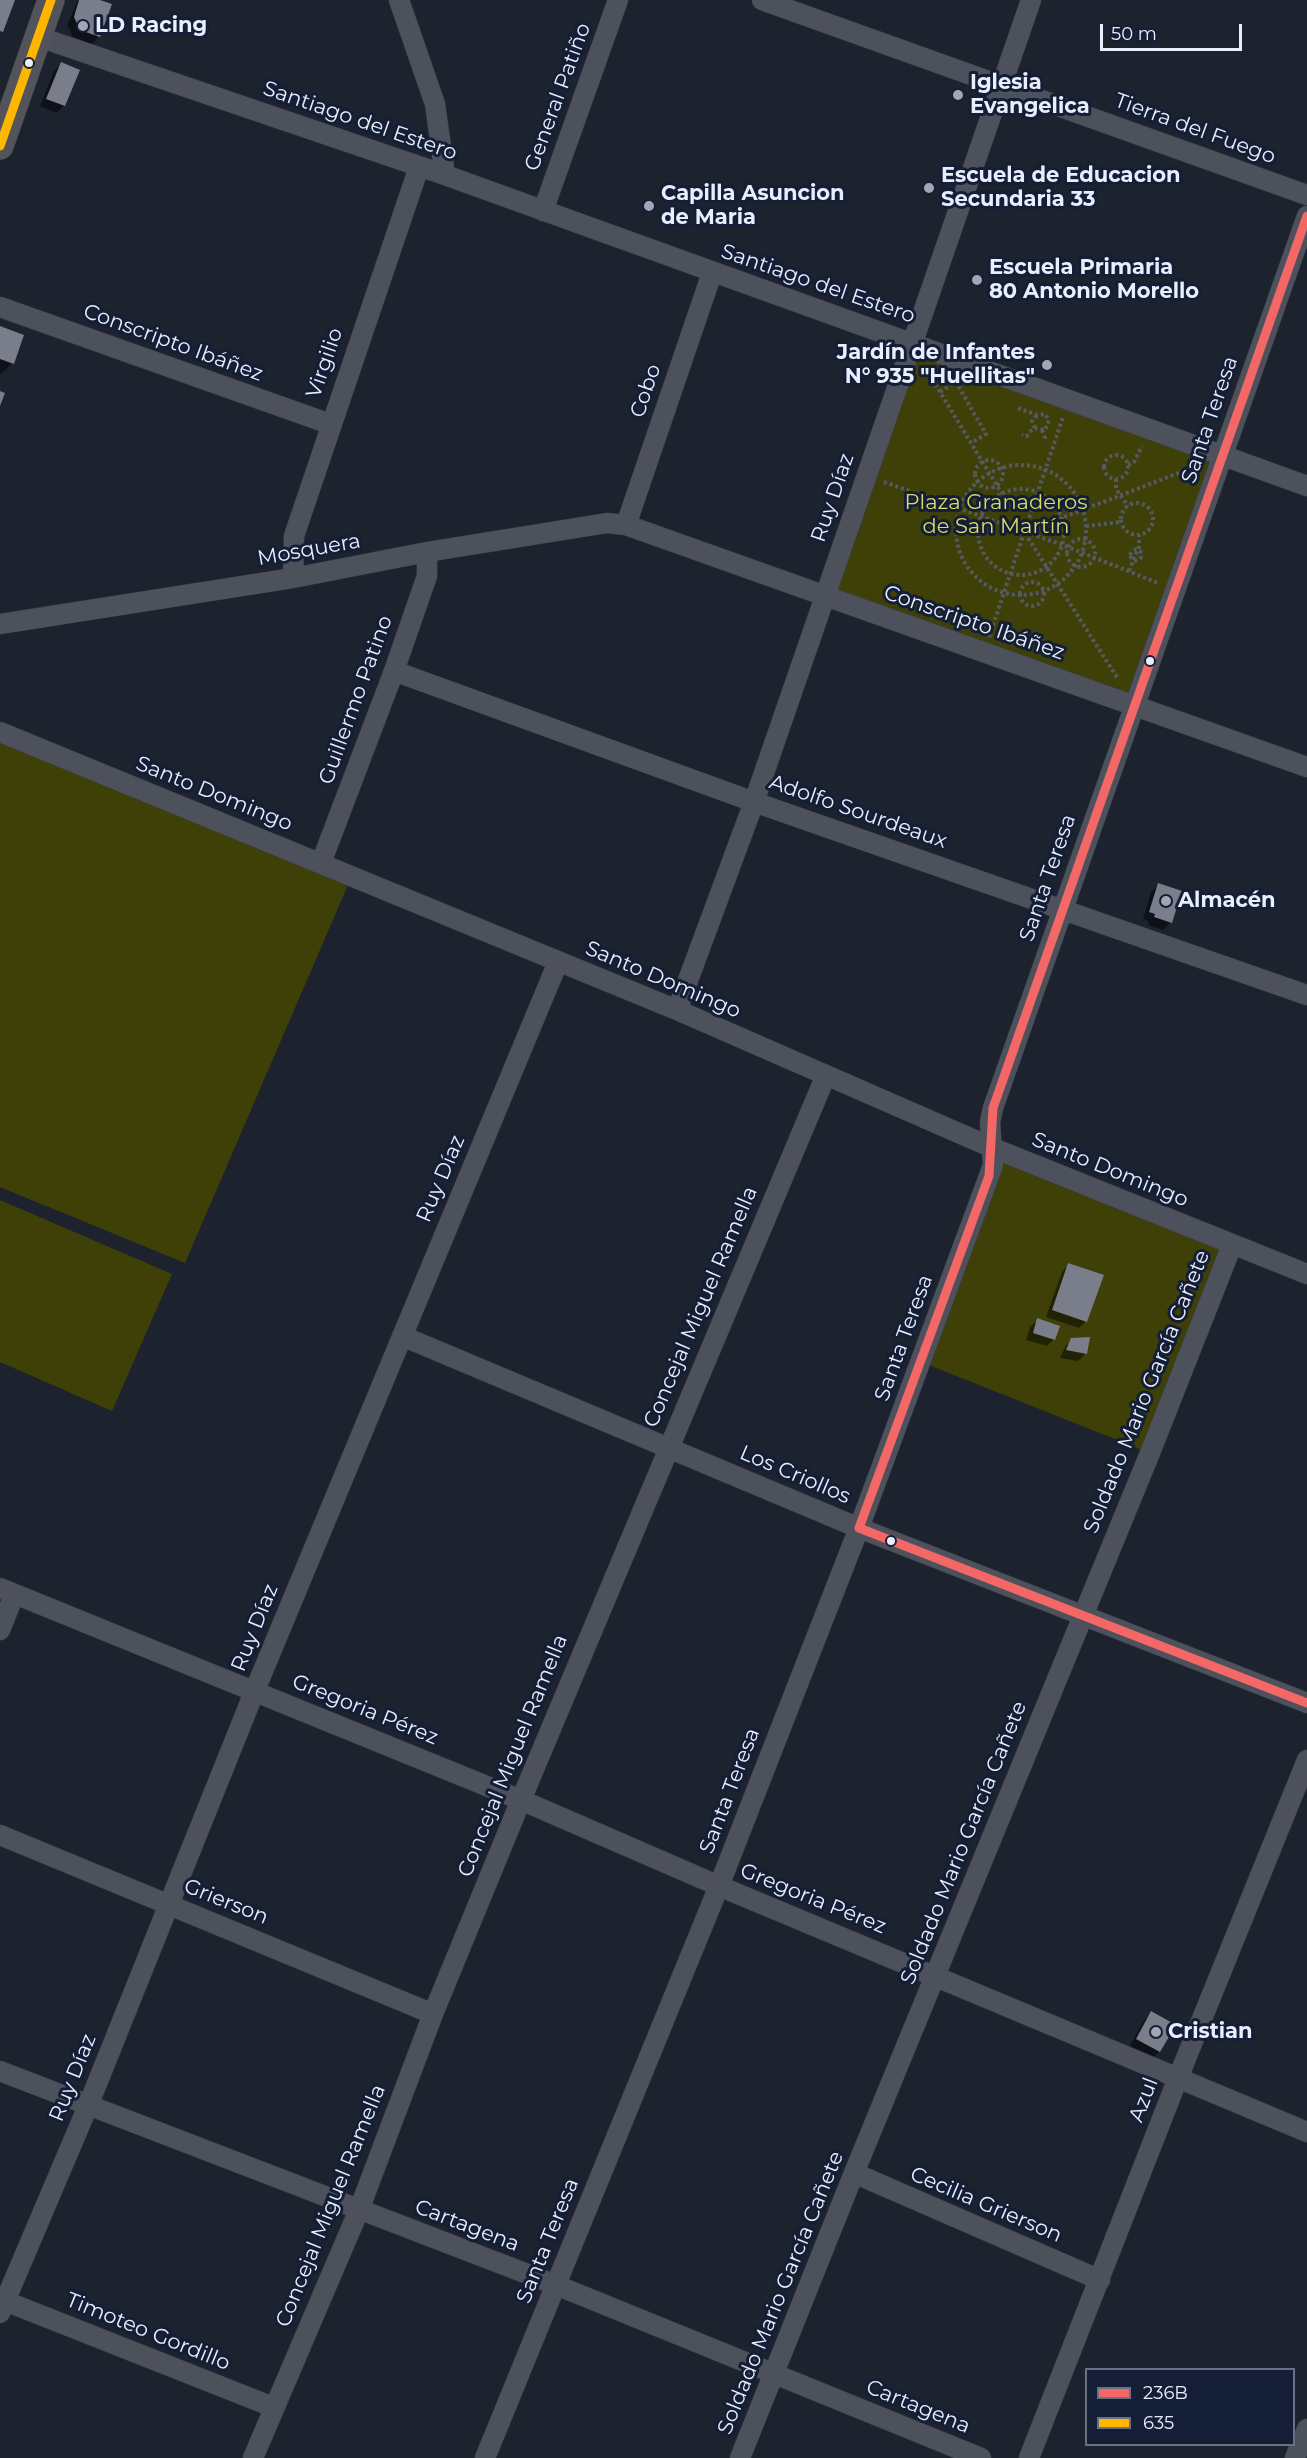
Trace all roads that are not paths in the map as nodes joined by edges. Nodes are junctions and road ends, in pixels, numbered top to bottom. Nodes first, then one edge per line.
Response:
1 (51, 0) edge
2 (399, 0) edge
3 (618, 0) edge
4 (762, 0) edge
5 (1031, 0) edge
6 (39, 37) junction
7 (1002, 86) junction
8 (2, 132) edge
9 (419, 167) junction
10 (446, 175) junction
11 (1307, 195) edge
12 (543, 211) junction
13 (1307, 216) edge
14 (712, 273) junction
15 (0, 307) edge
16 (912, 343) junction
17 (330, 424) junction
18 (1223, 456) junction
19 (1307, 486) edge
20 (626, 525) junction
21 (428, 552) junction
22 (293, 578) junction
23 (824, 596) junction
24 (0, 624) edge
25 (394, 671) junction
26 (1135, 704) junction
27 (0, 732) edge
28 (1307, 767) edge
29 (754, 802) junction
30 (321, 863) junction
31 (1063, 909) junction
32 (558, 962) junction
33 (1307, 995) edge
34 (677, 1010) junction
35 (826, 1075) junction
36 (993, 1148) junction
37 (1232, 1245) junction
38 (1307, 1274) edge
39 (402, 1336) junction
40 (667, 1447) junction
41 (859, 1528) junction
42 (7, 1592) edge
43 (1082, 1615) junction
44 (0, 1630) edge
45 (255, 1690) junction
46 (1307, 1703) edge
47 (1307, 1760) edge
48 (521, 1800) junction
49 (0, 1835) edge
50 (719, 1886) junction
51 (168, 1905) junction
52 (937, 1975) junction
53 (433, 2014) junction
54 (0, 2071) edge
55 (1178, 2078) junction
56 (88, 2106) junction
57 (1307, 2132) edge
58 (854, 2173) junction
59 (358, 2210) junction
60 (1100, 2280) junction
61 (556, 2285) junction
62 (2, 2307) edge
63 (775, 2374) junction
64 (273, 2407) junction
65 (1307, 2429) edge
66 (253, 2458) edge
67 (485, 2458) edge
68 (740, 2458) edge
69 (981, 2458) edge
70 (1029, 2458) edge
71 (1295, 2458) edge

1 - 6 main road
2 - 10 street
3 - 12 street, General Patiño
4 - 7 street, Tierra del Fuego
5 - 7 street, Ruy Díaz
6 - 8 main road
6 - 9 street, Santiago del Estero
7 - 11 street, Tierra del Fuego
7 - 16 street, Ruy Díaz
9 - 10 street, Santiago del Estero
9 - 17 street, Virgilio
10 - 12 street, Santiago del Estero
12 - 14 street, Santiago del Estero
13 - 18 street, Santa Teresa
14 - 16 street, Santiago del Estero
14 - 20 street, Cobo
15 - 17 street, Conscripto Ibáñez
16 - 18 street, Santiago del Estero
16 - 23 street, Ruy Díaz
17 - 22 street, Virgilio
18 - 19 street, Santiago del Estero
18 - 26 street, Santa Teresa
20 - 21 street, Mosquera
20 - 23 street, Conscripto Ibáñez
21 - 22 street, Mosquera
21 - 25 street, Guillermo Patino
22 - 24 street, Mosquera
23 - 26 street, Conscripto Ibáñez
23 - 29 street, Ruy Díaz
25 - 29 street, Adolfo Sourdeaux
25 - 30 street, Guillermo Patino
26 - 28 street, Conscripto Ibáñez
26 - 31 street, Santa Teresa
27 - 30 street, Santo Domingo
29 - 31 street, Adolfo Sourdeaux
29 - 34 street, Ruy Díaz
30 - 32 street, Santo Domingo
31 - 33 street, Adolfo Sourdeaux
31 - 36 street, Santa Teresa
32 - 34 street, Santo Domingo
32 - 39 street, Ruy Díaz
34 - 35 street, Santo Domingo
35 - 36 street, Santo Domingo
35 - 40 street, Concejal Miguel Ramella
36 - 37 street, Santo Domingo
36 - 41 street, Santa Teresa
37 - 38 street, Santo Domingo
37 - 43 street, Soldado Mario García Cañete
39 - 40 street, Los Criollos
39 - 45 street, Ruy Díaz
40 - 41 street, Los Criollos
40 - 48 street, Concejal Miguel Ramella
41 - 43 street, Los Criollos
41 - 50 street, Santa Teresa
42 - 44 street
42 - 45 street, Gregoria Pérez
43 - 46 street, Los Criollos
43 - 52 street, Soldado Mario García Cañete
45 - 48 street, Gregoria Pérez
45 - 51 street, Ruy Díaz
47 - 55 street, Azul
48 - 50 street, Gregoria Pérez
48 - 53 street, Concejal Miguel Ramella
49 - 51 street, Grierson
50 - 52 street, Gregoria Pérez
50 - 61 street, Santa Teresa
51 - 53 street, Grierson
51 - 56 street, Ruy Díaz
52 - 55 street, Gregoria Pérez
52 - 58 street, Soldado Mario García Cañete
53 - 59 street, Concejal Miguel Ramella
54 - 56 street, Cartagena
55 - 57 street, Gregoria Pérez
55 - 60 street, Azul
56 - 59 street, Cartagena
56 - 62 street, Ruy Díaz
58 - 60 street, Cecilia Grierson
58 - 63 street, Soldado Mario García Cañete
59 - 61 street, Cartagena
59 - 64 street, Concejal Miguel Ramella
60 - 70 street, Azul
61 - 63 street, Cartagena
61 - 67 street, Santa Teresa
62 - 64 street, Timoteo Gordillo
63 - 68 street, Soldado Mario García Cañete
63 - 69 street, Cartagena
64 - 66 street, Concejal Miguel Ramella
65 - 71 street

